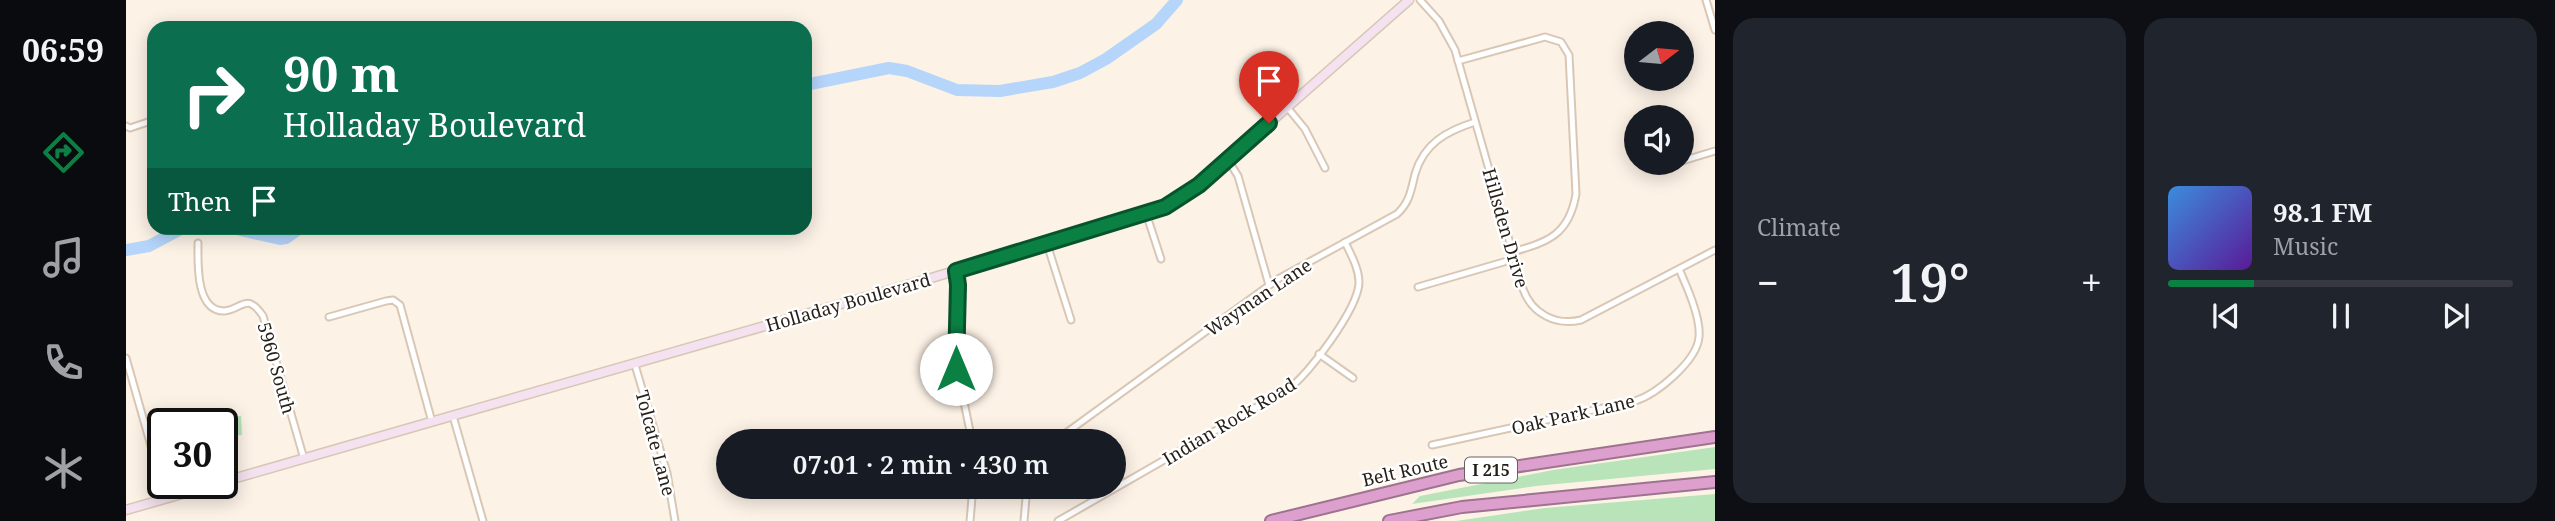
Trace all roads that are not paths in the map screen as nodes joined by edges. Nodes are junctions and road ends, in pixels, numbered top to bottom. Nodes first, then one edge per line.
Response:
1 (1394, 0) edge
2 (1409, 0) edge
3 (1420, 0) edge
4 (1706, 0) edge
5 (1397, 11) junction
6 (1715, 30) edge
7 (1458, 61) junction
8 (1287, 107) junction
9 (147, 122) edge
10 (1475, 122) junction
11 (128, 127) edge
12 (1715, 151) edge
13 (1694, 157) edge
14 (1228, 160) junction
15 (1325, 168) dead end
16 (1146, 213) junction
17 (1345, 242) junction
18 (198, 243) dead end
19 (1047, 244) junction
20 (1715, 250) edge
21 (1513, 255) junction
22 (1161, 258) dead end
23 (1679, 269) junction
24 (956, 271) junction
25 (1269, 285) junction
26 (1418, 287) dead end
27 (329, 317) dead end
28 (1071, 320) dead end
29 (1319, 354) junction
30 (126, 358) edge
31 (635, 365) junction
32 (1353, 377) dead end
33 (453, 416) junction
34 (432, 422) junction
35 (970, 429) edge
36 (1071, 429) edge
37 (147, 432) edge
38 (1715, 437) edge
39 (1432, 445) dead end
40 (304, 459) junction
41 (238, 478) edge
42 (1715, 482) edge
43 (163, 499) edge
44 (972, 499) edge
45 (1026, 499) edge
46 (126, 510) edge
47 (483, 521) edge
48 (675, 521) edge
49 (970, 521) edge
50 (1024, 521) edge
51 (1058, 521) edge
52 (1271, 521) edge
53 (1389, 521) edge

1 - 5 street
2 - 5 main road, Holladay Boulevard
3 - 7 street, Hillsden Drive
4 - 6 street
5 - 8 main road, Holladay Boulevard
7 - 10 street, Hillsden Drive
7 - 21 street
8 - 14 main road, Holladay Boulevard
8 - 15 street
9 - 11 street
10 - 17 street, Wayman Lane
10 - 21 street, Hillsden Drive
12 - 13 street
14 - 16 main road, Holladay Boulevard
14 - 25 street
16 - 19 main road, Holladay Boulevard
16 - 22 street
17 - 25 street, Wayman Lane
17 - 29 street, Indian Rock Road
18 - 40 street, 5960 South
19 - 24 main road, Holladay Boulevard
19 - 28 street
20 - 23 street, Hillsden Drive
21 - 23 street, Hillsden Drive
21 - 26 street
23 - 39 street, Oak Park Lane
24 - 31 main road, Holladay Boulevard
24 - 35 street
25 - 36 street, Wayman Lane
27 - 34 street
29 - 32 street
29 - 51 street, Indian Rock Road
30 - 37 street
31 - 33 main road, Holladay Boulevard
31 - 48 street, Tolcate Lane
33 - 34 main road, Holladay Boulevard
33 - 47 street
34 - 40 main road, Holladay Boulevard
38 - 52 highway, Belt Route / I 215
40 - 41 main road, Holladay Boulevard
42 - 53 highway, I 215
43 - 46 main road, Holladay Boulevard
44 - 49 street
45 - 50 street

